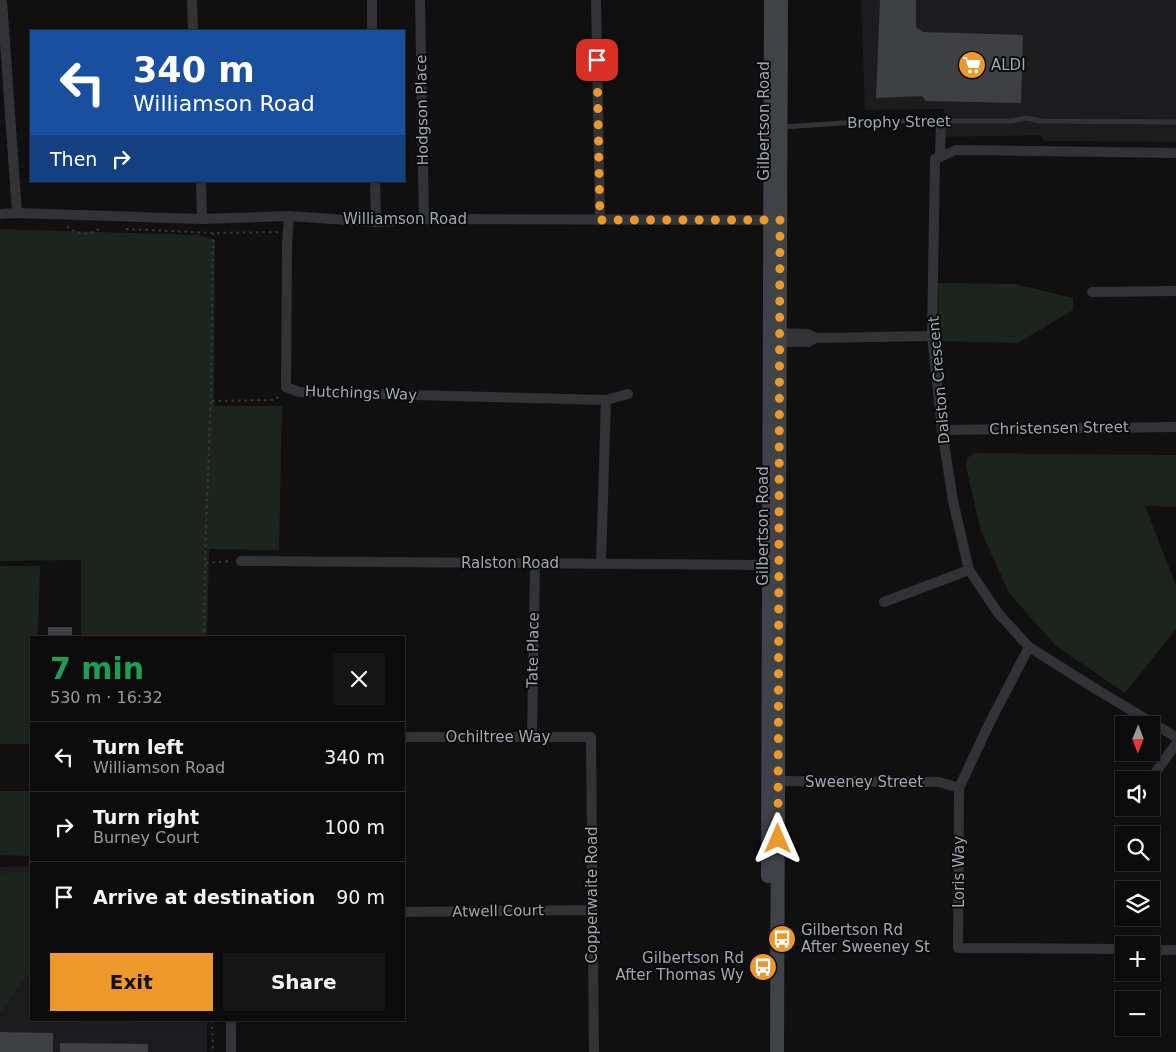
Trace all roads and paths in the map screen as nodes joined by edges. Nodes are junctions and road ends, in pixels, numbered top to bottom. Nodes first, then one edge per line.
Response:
1 (2, 0) edge
2 (192, 0) edge
3 (372, 0) edge
4 (420, 0) edge
5 (596, 0) edge
6 (770, 0) edge
7 (781, 0) edge
8 (193, 30) edge
9 (372, 30) edge
10 (941, 121) junction
11 (1176, 122) edge
12 (775, 127) junction
13 (1176, 153) edge
14 (940, 157) junction
15 (201, 182) edge
16 (375, 182) edge
17 (17, 213) junction
18 (0, 214) edge
19 (289, 216) junction
20 (202, 219) junction
21 (424, 219) junction
22 (600, 220) junction
23 (775, 220) junction
24 (376, 222) junction
25 (67, 226) dead end
26 (103, 227) dead end
27 (121, 228) dead end
28 (213, 233) junction
29 (287, 246) junction
30 (1176, 291) edge
31 (1092, 292) dead end
32 (932, 336) junction
33 (774, 337) junction
34 (291, 389) junction
35 (628, 394) dead end
36 (606, 400) junction
37 (211, 401) junction
38 (1176, 427) edge
39 (942, 430) junction
40 (241, 561) joint
41 (205, 563) junction
42 (535, 563) junction
43 (602, 563) junction
44 (774, 565) junction
45 (969, 570) junction
46 (884, 602) dead end
47 (204, 636) edge
48 (1029, 647) junction
49 (532, 736) junction
50 (405, 737) edge
51 (592, 737) joint
52 (1176, 737) edge
53 (1176, 744) edge
54 (1156, 771) edge
55 (773, 781) junction
56 (960, 788) junction
57 (592, 910) junction
58 (405, 912) edge
59 (1115, 949) edge
60 (1160, 950) edge
61 (1176, 950) edge
62 (212, 1021) edge
63 (231, 1021) edge
64 (213, 1052) edge
65 (231, 1052) edge
66 (594, 1052) edge
67 (768, 1052) edge
68 (777, 1052) edge

1 - 17 street
2 - 8 street
3 - 9 street
4 - 21 street, Hodgson Place
5 - 22 street
6 - 12 street, Gilbertson Road
7 - 12 street, Gilbertson Road
10 - 11 lane, Brophy Street
10 - 12 lane, Brophy Street
10 - 14 street
12 - 23 street, Gilbertson Road
13 - 14 street
14 - 32 street, Dalston Crescent
15 - 20 street
16 - 24 street
17 - 18 street, Williamson Road
17 - 20 street, Williamson Road
19 - 20 street, Williamson Road
19 - 24 street, Williamson Road
19 - 29 street, Hutchings Way
21 - 22 street, Williamson Road
21 - 24 street, Williamson Road
22 - 23 street, Williamson Road
23 - 33 street, Gilbertson Road
25 - 26 path
27 - 28 path
28 - 29 path
28 - 37 path
29 - 34 street, Hutchings Way
30 - 31 street
32 - 33 street
32 - 39 street, Dalston Crescent
33 - 44 street, Gilbertson Road
34 - 36 street, Hutchings Way
34 - 37 path
35 - 36 street, Hutchings Way
36 - 43 street
37 - 41 path
38 - 39 street, Christensen Street
39 - 45 street, Dalston Crescent
40 - 41 path
40 - 42 street, Ralston Road
41 - 47 path
42 - 43 street, Ralston Road
42 - 49 street, Tate Place
43 - 44 street, Ralston Road
44 - 55 street, Gilbertson Road
45 - 46 street
45 - 48 street, Dalston Crescent
48 - 52 street, Dalston Crescent
48 - 56 street, Loris Way
49 - 50 street, Ochiltree Way
49 - 51 street, Ochiltree Way
51 - 57 street, Copperwaite Road
53 - 54 street
55 - 56 street, Sweeney Street
55 - 67 street, Gilbertson Road
55 - 68 street, Gilbertson Road
56 - 59 street, Loris Way
57 - 58 street, Atwell Court
57 - 66 street, Copperwaite Road
60 - 61 street
62 - 64 path
63 - 65 street

